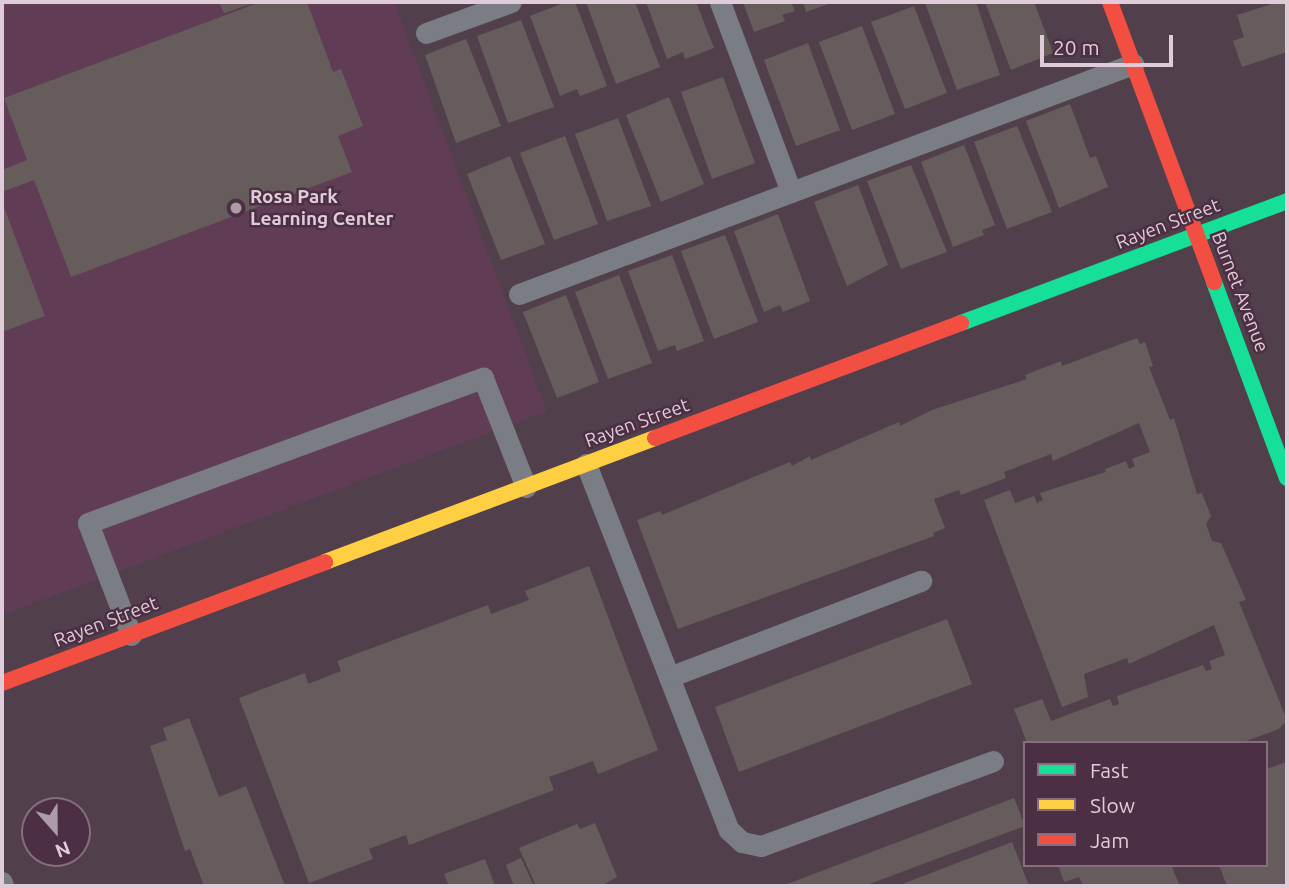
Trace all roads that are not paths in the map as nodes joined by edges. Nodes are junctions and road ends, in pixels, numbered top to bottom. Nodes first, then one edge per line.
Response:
1 (511, 2) edge
2 (720, 2) edge
3 (1110, 2) edge
4 (426, 33) dead end
5 (1133, 64) junction
6 (791, 192) junction
7 (1287, 201) edge
8 (1196, 236) junction
9 (519, 294) dead end
10 (586, 464) junction
11 (1287, 478) edge
12 (526, 487) junction
13 (921, 581) dead end
14 (131, 635) junction
15 (669, 677) junction
16 (2, 683) edge
17 (993, 761) dead end

1 - 4 lane
2 - 6 lane
3 - 5 street, Burnet Avenue
5 - 6 lane
5 - 8 street, Burnet Avenue
6 - 9 lane
7 - 8 street, Rayen Street
8 - 10 street, Rayen Street
8 - 11 street, Burnet Avenue
10 - 12 street, Rayen Street
10 - 15 lane
12 - 14 street, Rayen Street
12 - 14 lane
13 - 15 lane
14 - 16 street, Rayen Street
15 - 17 lane

